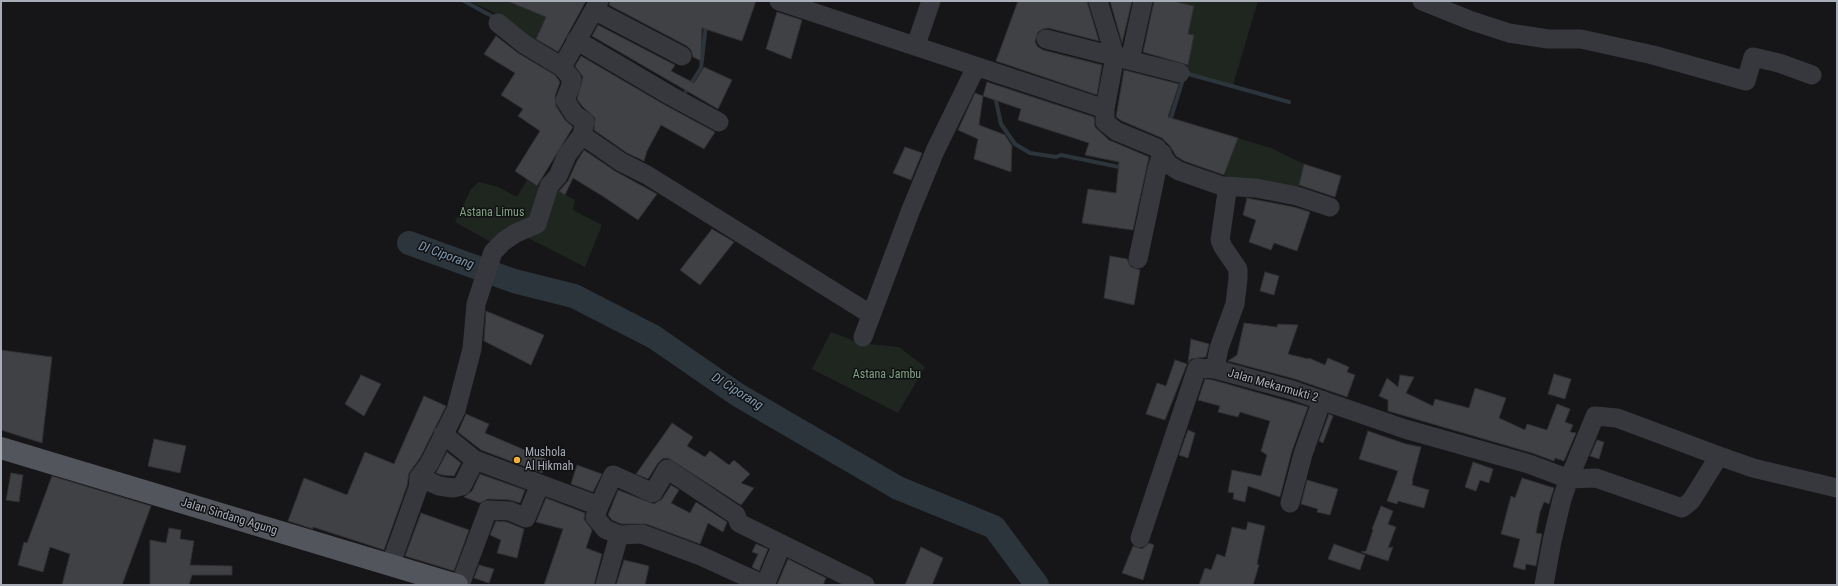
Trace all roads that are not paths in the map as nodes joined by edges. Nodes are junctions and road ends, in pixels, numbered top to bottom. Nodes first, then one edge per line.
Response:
1 (779, 1) edge
2 (931, 1) edge
3 (1098, 1) edge
4 (1143, 1) edge
5 (1422, 1) edge
6 (596, 5) edge
7 (498, 23) dead end
8 (1046, 39) dead end
9 (576, 40) junction
10 (916, 45) junction
11 (682, 56) dead end
12 (1122, 58) junction
13 (976, 66) junction
14 (562, 67) junction
15 (1180, 73) dead end
16 (1812, 75) dead end
17 (1105, 109) junction
18 (719, 122) dead end
19 (582, 135) junction
20 (1162, 153) junction
21 (1222, 186) junction
22 (1330, 207) dead end
23 (1138, 259) dead end
24 (870, 314) junction
25 (863, 337) dead end
26 (1215, 369) junction
27 (1322, 400) junction
28 (443, 434) junction
29 (1, 448) edge
30 (1719, 456) junction
31 (475, 460) junction
32 (419, 477) junction
33 (1570, 479) junction
34 (540, 484) junction
35 (1837, 488) edge
36 (1290, 504) dead end
37 (599, 506) junction
38 (619, 536) junction
39 (1140, 538) dead end
40 (782, 544) junction
41 (390, 566) junction
42 (457, 585) edge
43 (460, 585) edge
44 (605, 585) edge
45 (765, 585) edge
46 (865, 585) edge
47 (1544, 585) edge

1 - 10 street
2 - 10 street
3 - 12 street
4 - 12 street
5 - 16 street
6 - 9 street
6 - 11 street
7 - 14 street
8 - 12 street
9 - 14 street
9 - 18 street
10 - 13 street
12 - 15 street
12 - 17 street
13 - 17 street
13 - 24 street
14 - 19 street
17 - 20 street
19 - 24 street
19 - 28 street
20 - 21 street
20 - 23 street
21 - 22 street
21 - 26 street, Jalan Mekarmukti 2
24 - 25 street
26 - 27 street, Jalan Mekarmukti 2
26 - 39 street
27 - 33 street, Jalan Mekarmukti 2
27 - 36 street
28 - 31 street
28 - 32 street
29 - 41 main road, Jalan Sindang Agung
30 - 33 street
30 - 33 street
30 - 35 street
31 - 32 street
31 - 34 street
32 - 41 street
33 - 47 street
34 - 37 street
34 - 43 street
37 - 38 street
37 - 40 street
38 - 44 street
38 - 45 street
40 - 45 street
40 - 46 street
41 - 42 main road, Jalan Sindang Agung

